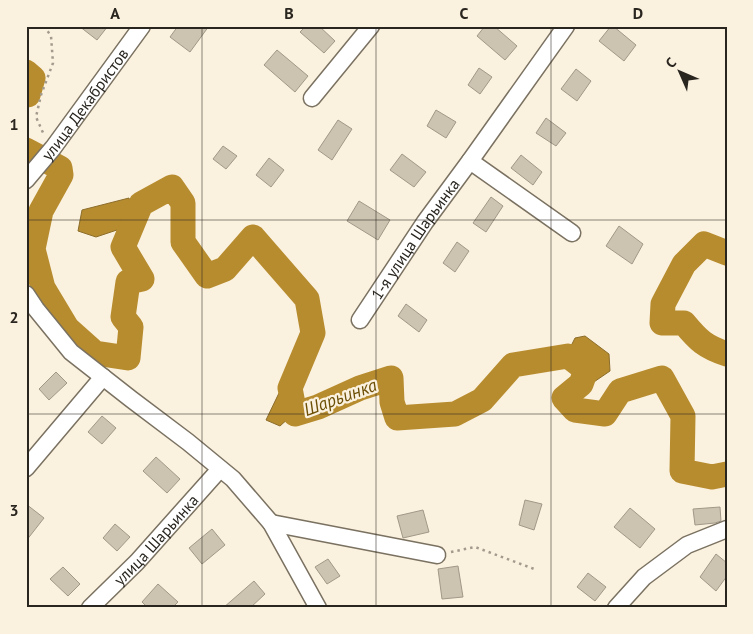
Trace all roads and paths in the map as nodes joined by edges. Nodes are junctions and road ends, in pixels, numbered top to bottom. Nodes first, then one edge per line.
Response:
1 (44, 26) edge
2 (142, 26) edge
3 (372, 26) edge
4 (566, 26) edge
5 (312, 98) dead end
6 (52, 149) junction
7 (470, 161) junction
8 (26, 180) edge
9 (572, 233) dead end
10 (26, 294) edge
11 (360, 320) dead end
12 (102, 377) junction
13 (26, 468) edge
14 (220, 469) junction
15 (271, 524) junction
16 (727, 528) edge
17 (437, 555) joint
18 (537, 570) dead end
19 (90, 608) edge
20 (318, 608) edge
21 (616, 608) edge

1 - 6 path
2 - 6 street, улица Декабристов
3 - 5 street
4 - 7 street, 1-я улица Шарьинка
6 - 8 street, улица Декабристов
7 - 9 street
7 - 11 street, 1-я улица Шарьинка
10 - 12 street
12 - 13 street
12 - 14 street
14 - 15 street
14 - 19 street, улица Шарьинка
15 - 17 street
15 - 20 street
16 - 21 street
17 - 18 path

